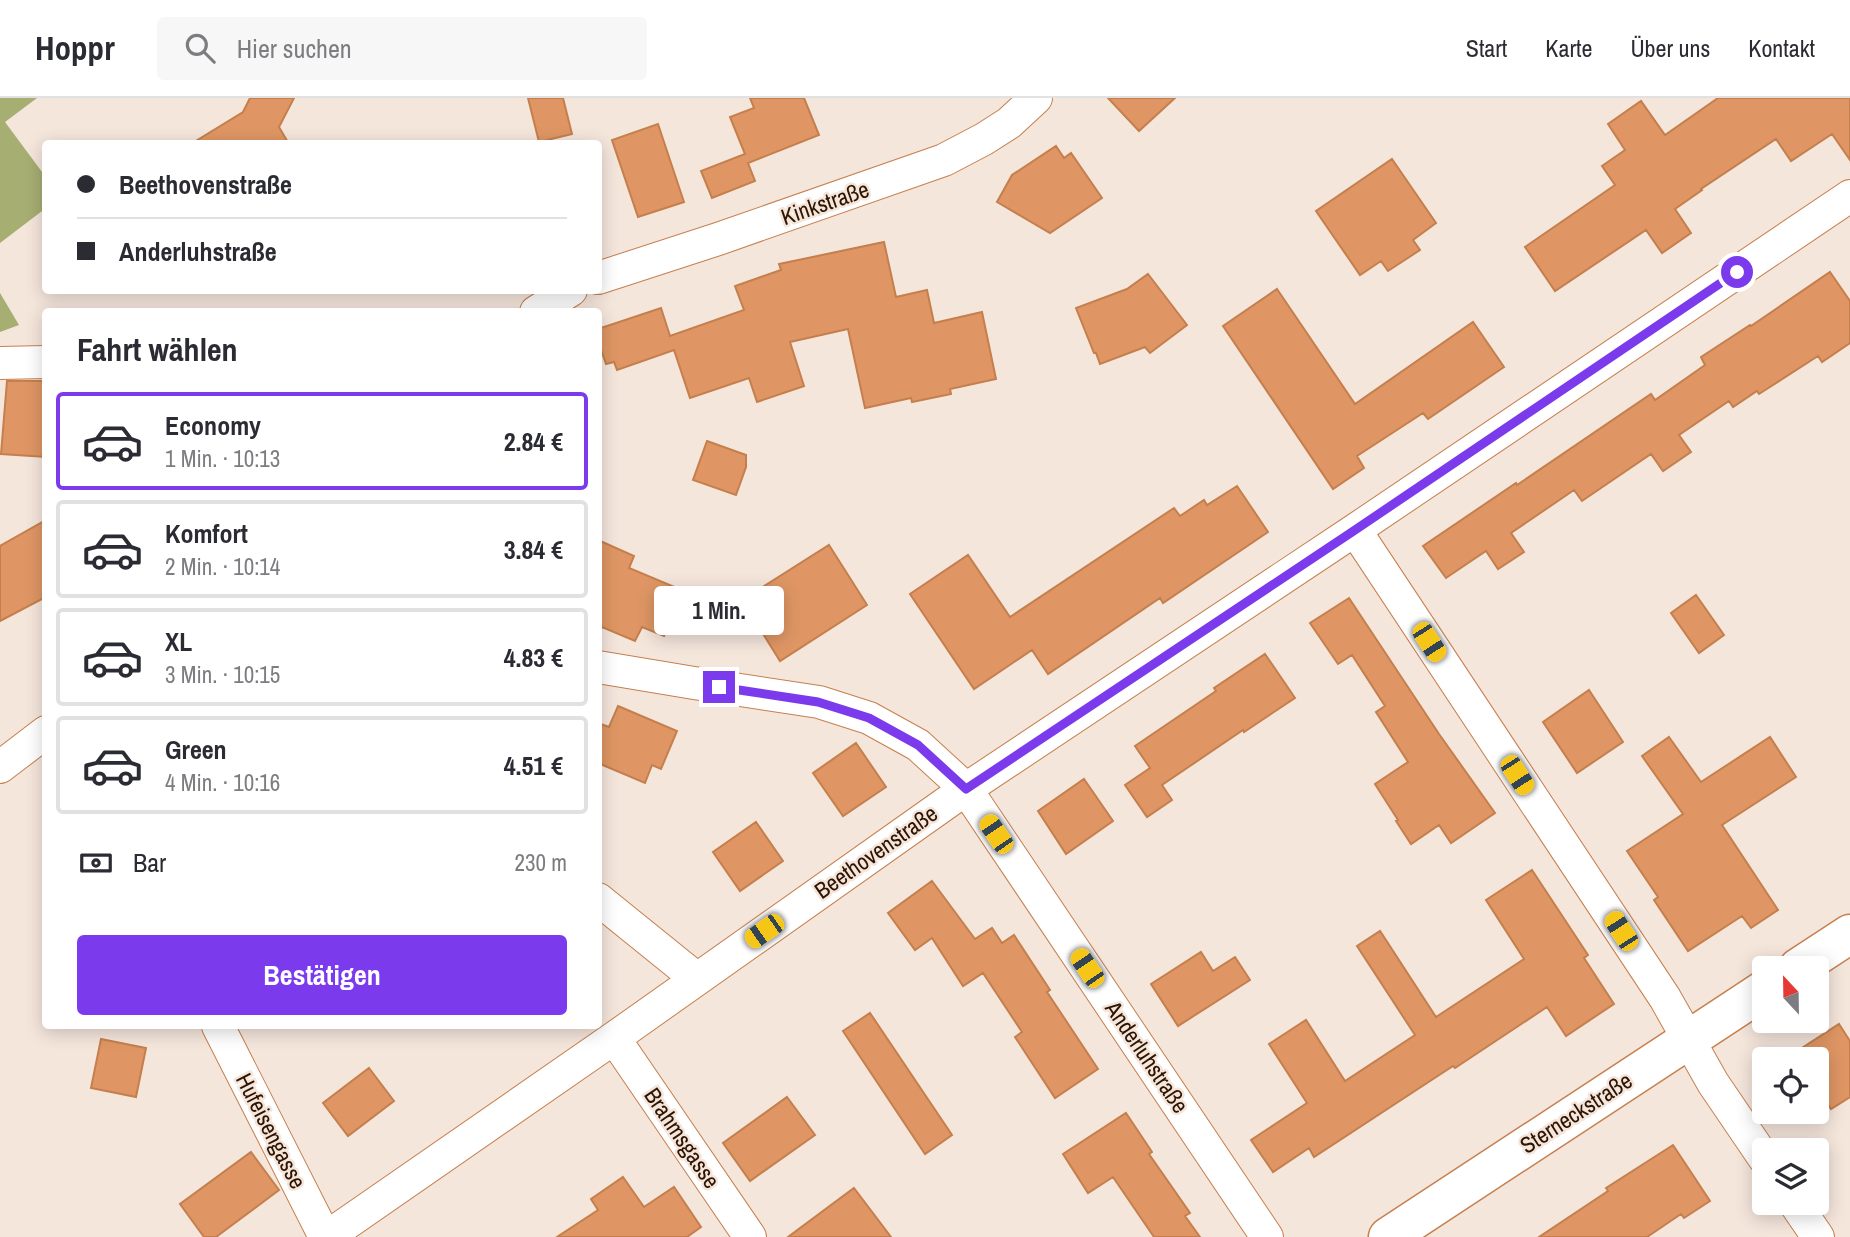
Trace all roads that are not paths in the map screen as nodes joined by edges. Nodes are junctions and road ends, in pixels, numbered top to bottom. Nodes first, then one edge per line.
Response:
1 (1036, 98) edge
2 (1850, 196) edge
3 (602, 277) edge
4 (565, 294) edge
5 (542, 308) edge
6 (42, 362) edge
7 (0, 363) edge
8 (1355, 530) junction
9 (602, 668) edge
10 (42, 735) edge
11 (0, 767) edge
12 (966, 789) junction
13 (602, 903) edge
14 (1850, 934) edge
15 (1816, 956) edge
16 (697, 979) junction
17 (1752, 998) edge
18 (220, 1029) edge
19 (614, 1038) junction
20 (1689, 1039) junction
21 (1752, 1140) edge
22 (1803, 1215) edge
23 (326, 1237) edge
24 (750, 1237) edge
25 (1268, 1237) edge
26 (1388, 1237) edge
27 (1818, 1237) edge

1 - 3 street, Kinkstraße
2 - 8 street, Beethovenstraße
4 - 5 street
6 - 7 street
8 - 12 street, Beethovenstraße
8 - 20 street
9 - 12 street, Anderluhstraße
10 - 11 street
12 - 16 street, Beethovenstraße
12 - 25 street, Anderluhstraße
13 - 16 street
14 - 15 street
16 - 19 street, Beethovenstraße
17 - 20 street, Sterneckstraße
18 - 23 street, Hufeisengasse
19 - 23 street, Beethovenstraße
19 - 24 street, Brahmsgasse
20 - 21 street
20 - 26 street, Sterneckstraße
22 - 27 street

